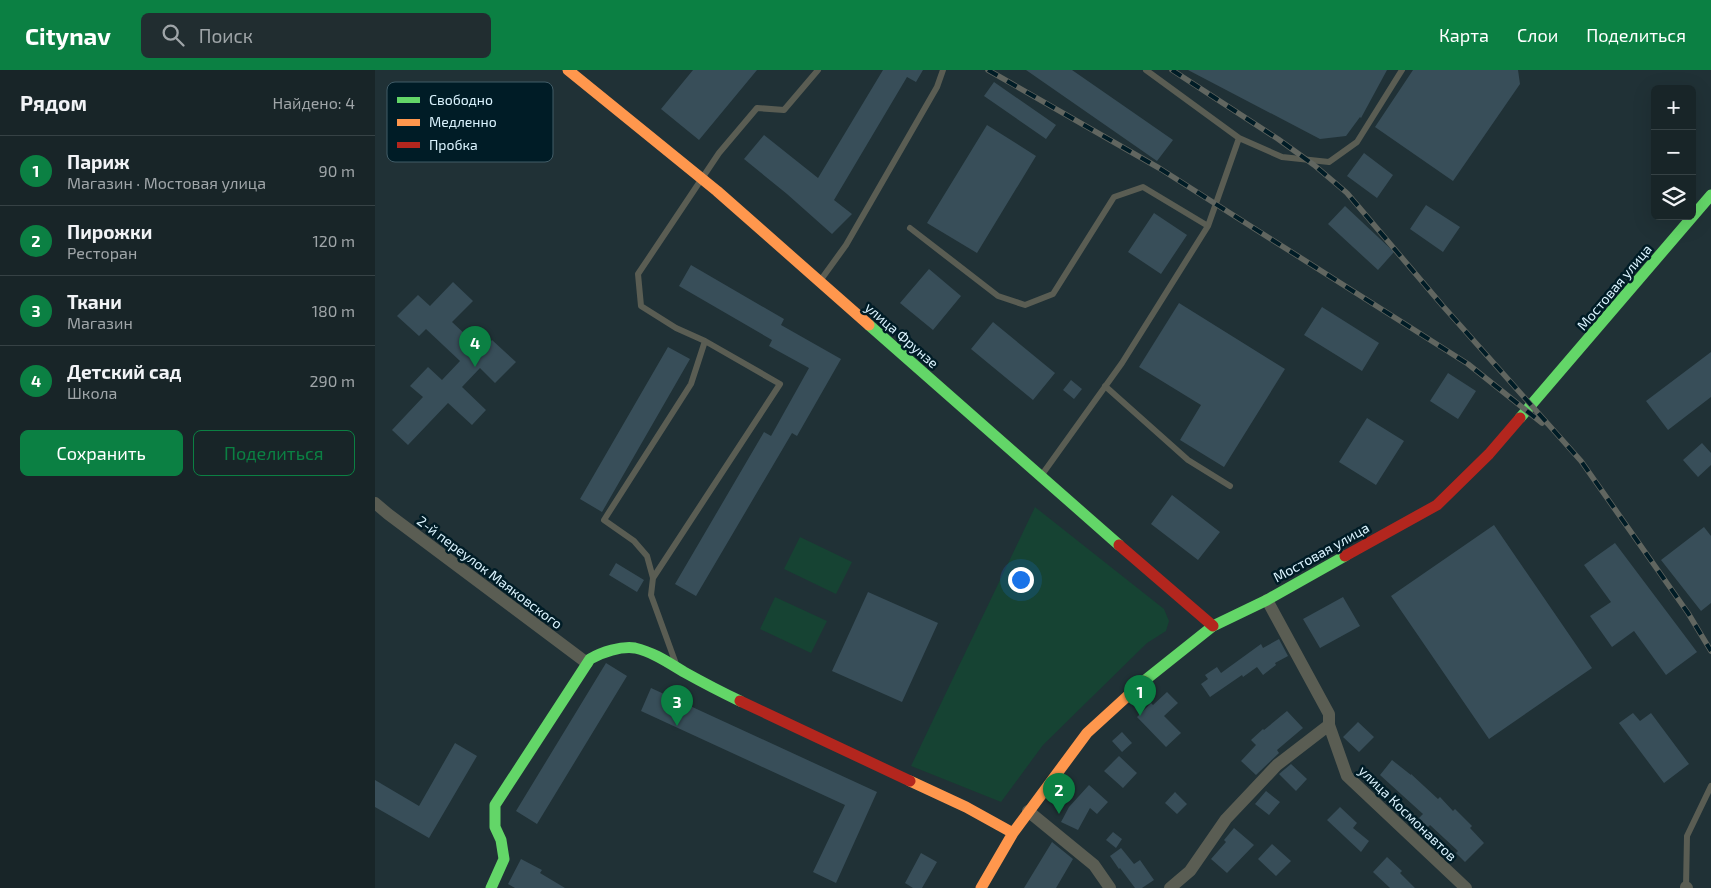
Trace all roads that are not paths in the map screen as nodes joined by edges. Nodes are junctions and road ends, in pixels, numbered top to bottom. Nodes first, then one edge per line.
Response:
1 (568, 70) edge
2 (818, 70) edge
3 (943, 70) edge
4 (1146, 70) edge
5 (1402, 70) edge
6 (1239, 138) junction
7 (701, 180) junction
8 (1711, 195) edge
9 (1208, 226) junction
10 (910, 228) dead end
11 (820, 282) junction
12 (705, 341) junction
13 (1105, 386) junction
14 (1041, 477) junction
15 (1229, 486) dead end
16 (375, 503) edge
17 (653, 578) junction
18 (1267, 600) junction
19 (1213, 626) junction
20 (587, 663) junction
21 (678, 668) junction
22 (1329, 725) junction
23 (1711, 786) edge
24 (1028, 811) junction
25 (1013, 833) junction
26 (1687, 887) edge
27 (491, 888) edge
28 (981, 888) edge
29 (1109, 888) edge
30 (1170, 888) edge
31 (1466, 888) edge

1 - 7 street, улица Фрунзе
2 - 7 lane
3 - 11 lane
4 - 6 lane
5 - 6 lane
6 - 9 lane
7 - 11 street, улица Фрунзе
7 - 12 lane
8 - 18 street, Мостовая улица
9 - 10 lane
9 - 13 lane
11 - 14 street, улица Фрунзе
12 - 17 lane
12 - 17 lane
13 - 14 lane
13 - 15 lane
14 - 19 street, улица Фрунзе
16 - 20 street, 2-й переулок Маяковского
17 - 21 lane
18 - 19 street, Мостовая улица
18 - 22 street, улица Космонавтов
19 - 24 street, Мостовая улица
20 - 21 street
20 - 27 street
21 - 25 street
22 - 30 street
22 - 31 street, улица Космонавтов
23 - 26 lane
24 - 25 street, Мостовая улица
24 - 29 street
25 - 28 street, Мостовая улица

